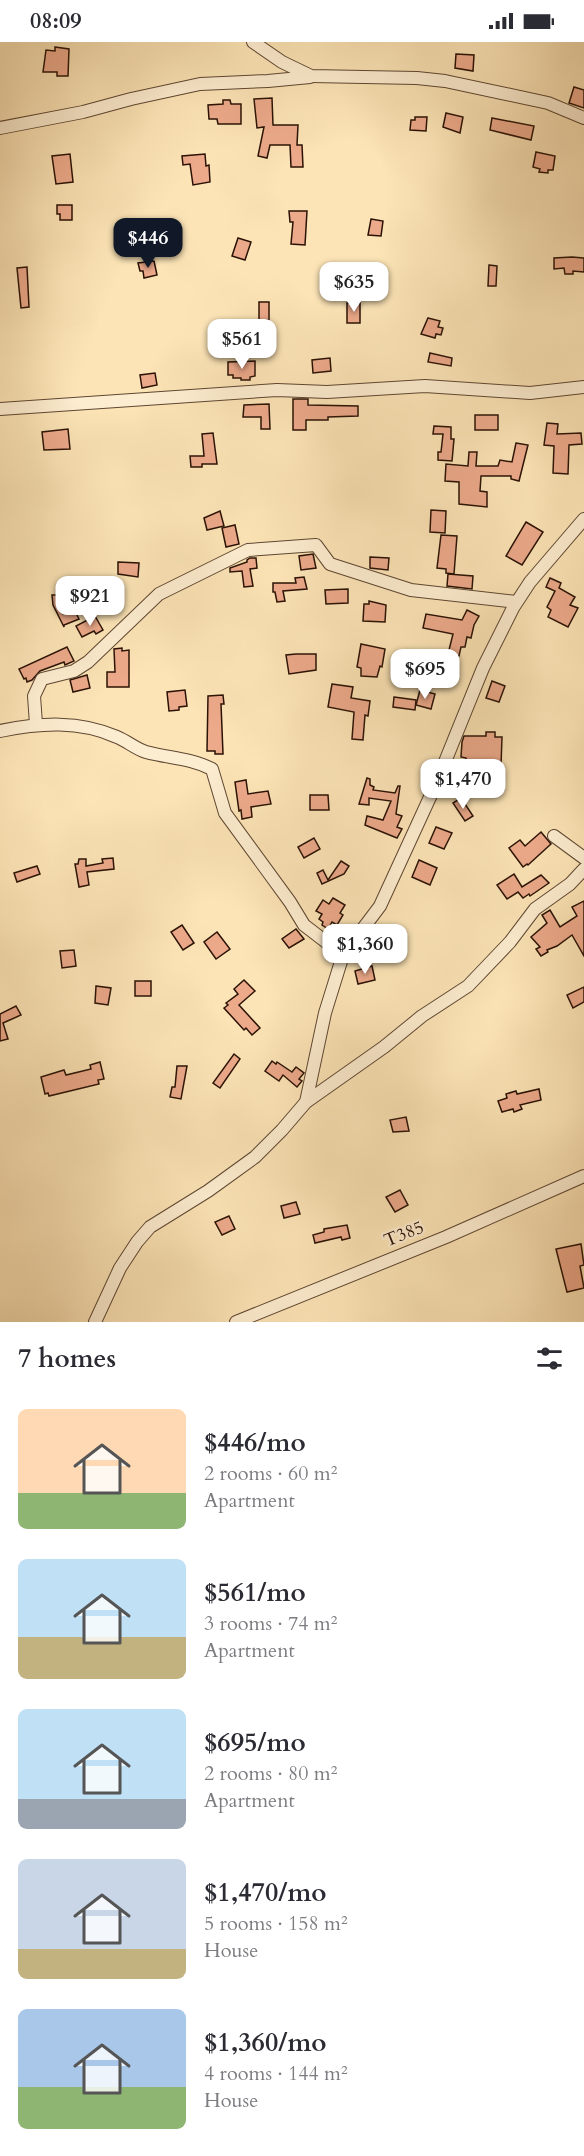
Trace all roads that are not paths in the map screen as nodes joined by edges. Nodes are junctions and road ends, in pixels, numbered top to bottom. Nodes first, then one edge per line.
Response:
1 (253, 42) edge
2 (311, 76) junction
3 (584, 118) edge
4 (0, 128) edge
5 (584, 387) edge
6 (0, 409) edge
7 (584, 519) edge
8 (516, 602) junction
9 (36, 724) junction
10 (0, 730) edge
11 (554, 836) dead end
12 (584, 858) edge
13 (584, 869) edge
14 (343, 955) junction
15 (306, 1102) junction
16 (584, 1176) edge
17 (95, 1322) edge
18 (236, 1322) edge

1 - 2 street
2 - 3 street
2 - 4 street
5 - 6 street
7 - 8 street
8 - 9 street
8 - 14 street
9 - 10 street
9 - 14 street
11 - 12 street
13 - 15 street
14 - 15 street
15 - 17 street
16 - 18 street, T385 / T385

